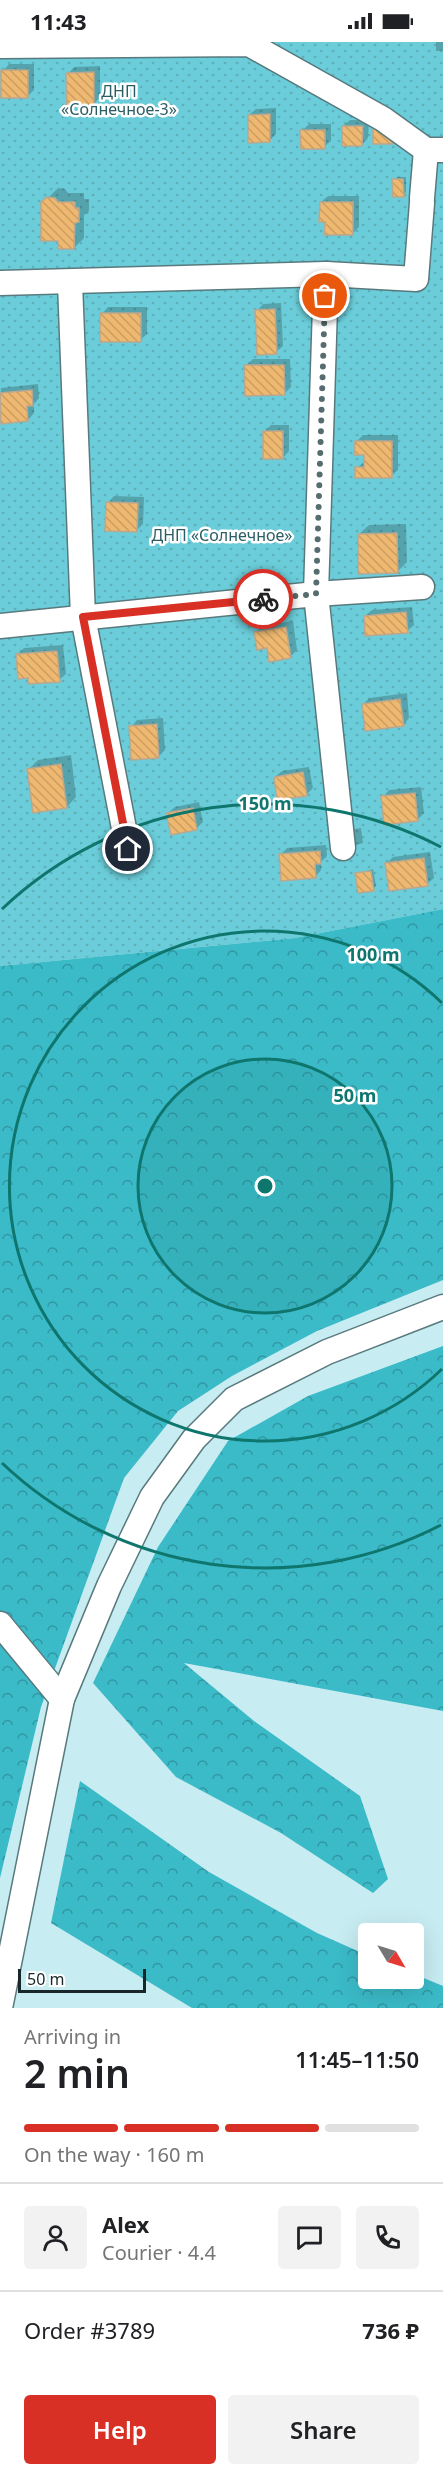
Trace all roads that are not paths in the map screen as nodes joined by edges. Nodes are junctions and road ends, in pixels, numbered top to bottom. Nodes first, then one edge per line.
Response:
1 (249, 43) edge
2 (0, 46) edge
3 (435, 150) edge
4 (326, 274) junction
5 (0, 283) edge
6 (70, 283) junction
7 (422, 587) dead end
8 (316, 594) junction
9 (83, 617) junction
10 (0, 626) edge
11 (344, 848) dead end
12 (128, 849) dead end
13 (443, 1307) edge
14 (0, 1623) edge
15 (62, 1699) junction
16 (0, 2008) edge

1 - 2 street
1 - 3 street
3 - 4 street
4 - 6 street
4 - 8 street
5 - 6 street
6 - 9 street
7 - 8 street
8 - 9 street
8 - 11 street
9 - 10 street
9 - 12 street
13 - 15 street
14 - 15 street
15 - 16 street

